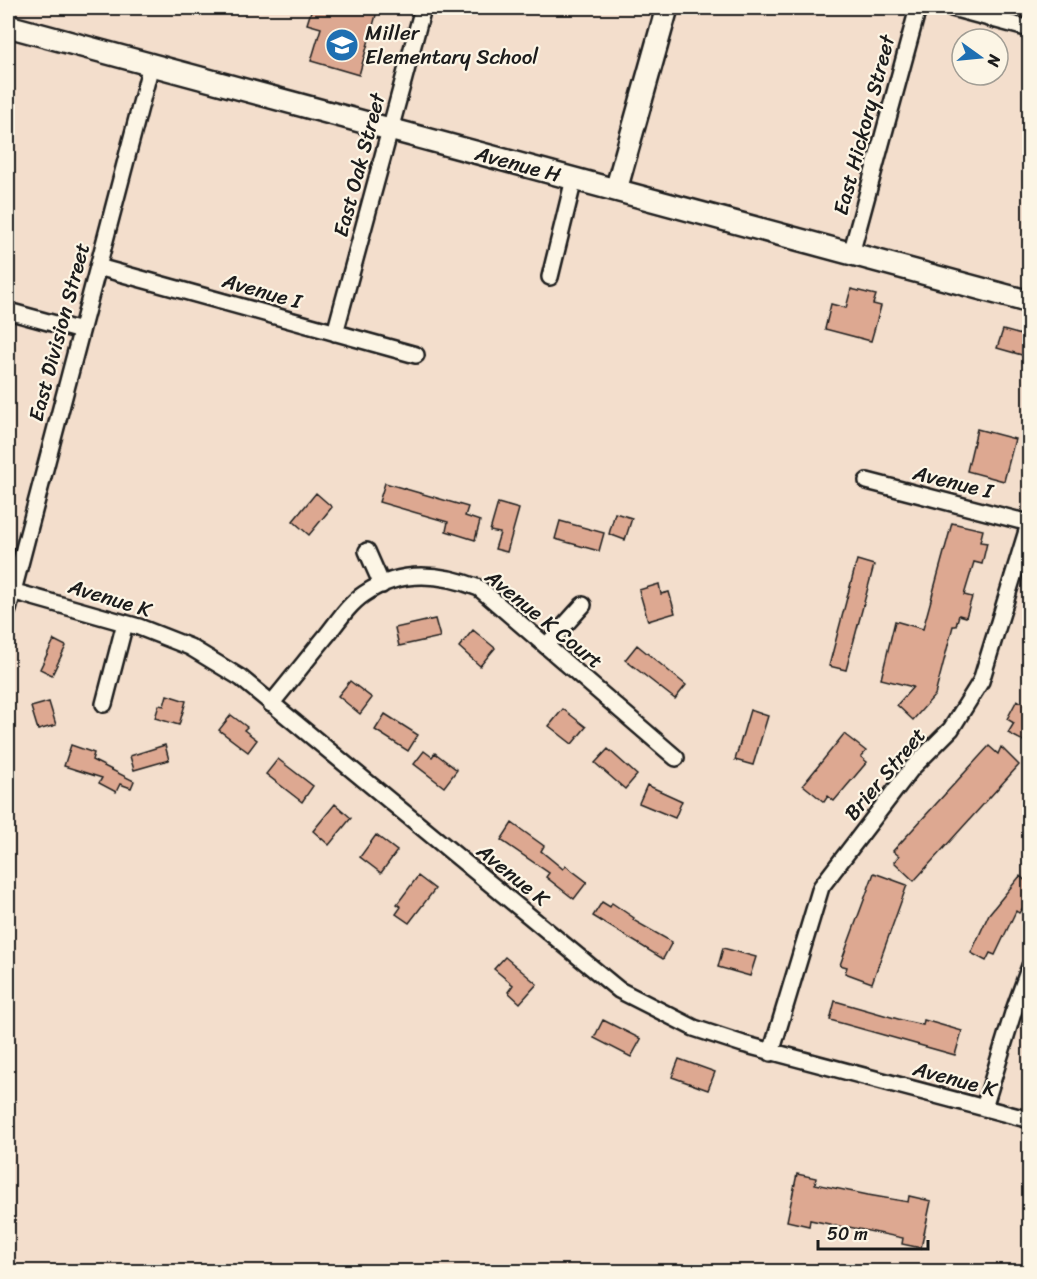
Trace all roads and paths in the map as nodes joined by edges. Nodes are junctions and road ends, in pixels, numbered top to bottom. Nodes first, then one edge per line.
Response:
1 (423, 8) edge
2 (667, 8) edge
3 (918, 8) edge
4 (952, 8) edge
5 (8, 26) edge
6 (1029, 29) edge
7 (151, 65) junction
8 (390, 129) junction
9 (574, 179) junction
10 (616, 190) junction
11 (851, 254) junction
12 (98, 267) junction
13 (550, 276) dead end
14 (1029, 302) edge
15 (8, 311) edge
16 (81, 332) junction
17 (335, 333) junction
18 (416, 355) dead end
19 (867, 481) dead end
20 (1029, 522) edge
21 (367, 551) dead end
22 (382, 585) junction
23 (10, 591) edge
24 (583, 605) dead end
25 (8, 610) edge
26 (125, 623) junction
27 (546, 646) junction
28 (104, 704) dead end
29 (271, 704) junction
30 (676, 758) dead end
31 (1029, 966) edge
32 (771, 1053) junction
33 (984, 1108) junction
34 (1029, 1120) edge

1 - 8 street, East Oak Street
2 - 10 street
3 - 11 street, East Hickory Street
4 - 6 street
5 - 7 street, Avenue H
7 - 8 street, Avenue H
7 - 12 street, East Division Street
8 - 9 street, Avenue H
8 - 17 street, East Oak Street
9 - 10 street, Avenue H
9 - 13 street
10 - 11 street, Avenue H
11 - 14 street, Avenue H
12 - 16 street, East Division Street
12 - 17 street, Avenue I
15 - 16 street
16 - 23 street, East Division Street
17 - 18 street, Avenue I
19 - 20 street, Avenue I
20 - 32 street, Brier Street
21 - 22 street
22 - 27 street, Avenue K Court
22 - 29 street, Avenue K Court
23 - 25 street, East Division Street
23 - 26 street, Avenue K
24 - 27 street
26 - 28 street
26 - 29 street, Avenue K
27 - 30 street, Avenue K Court
29 - 32 street, Avenue K
31 - 33 street
32 - 33 street, Avenue K
33 - 34 street, Avenue K

